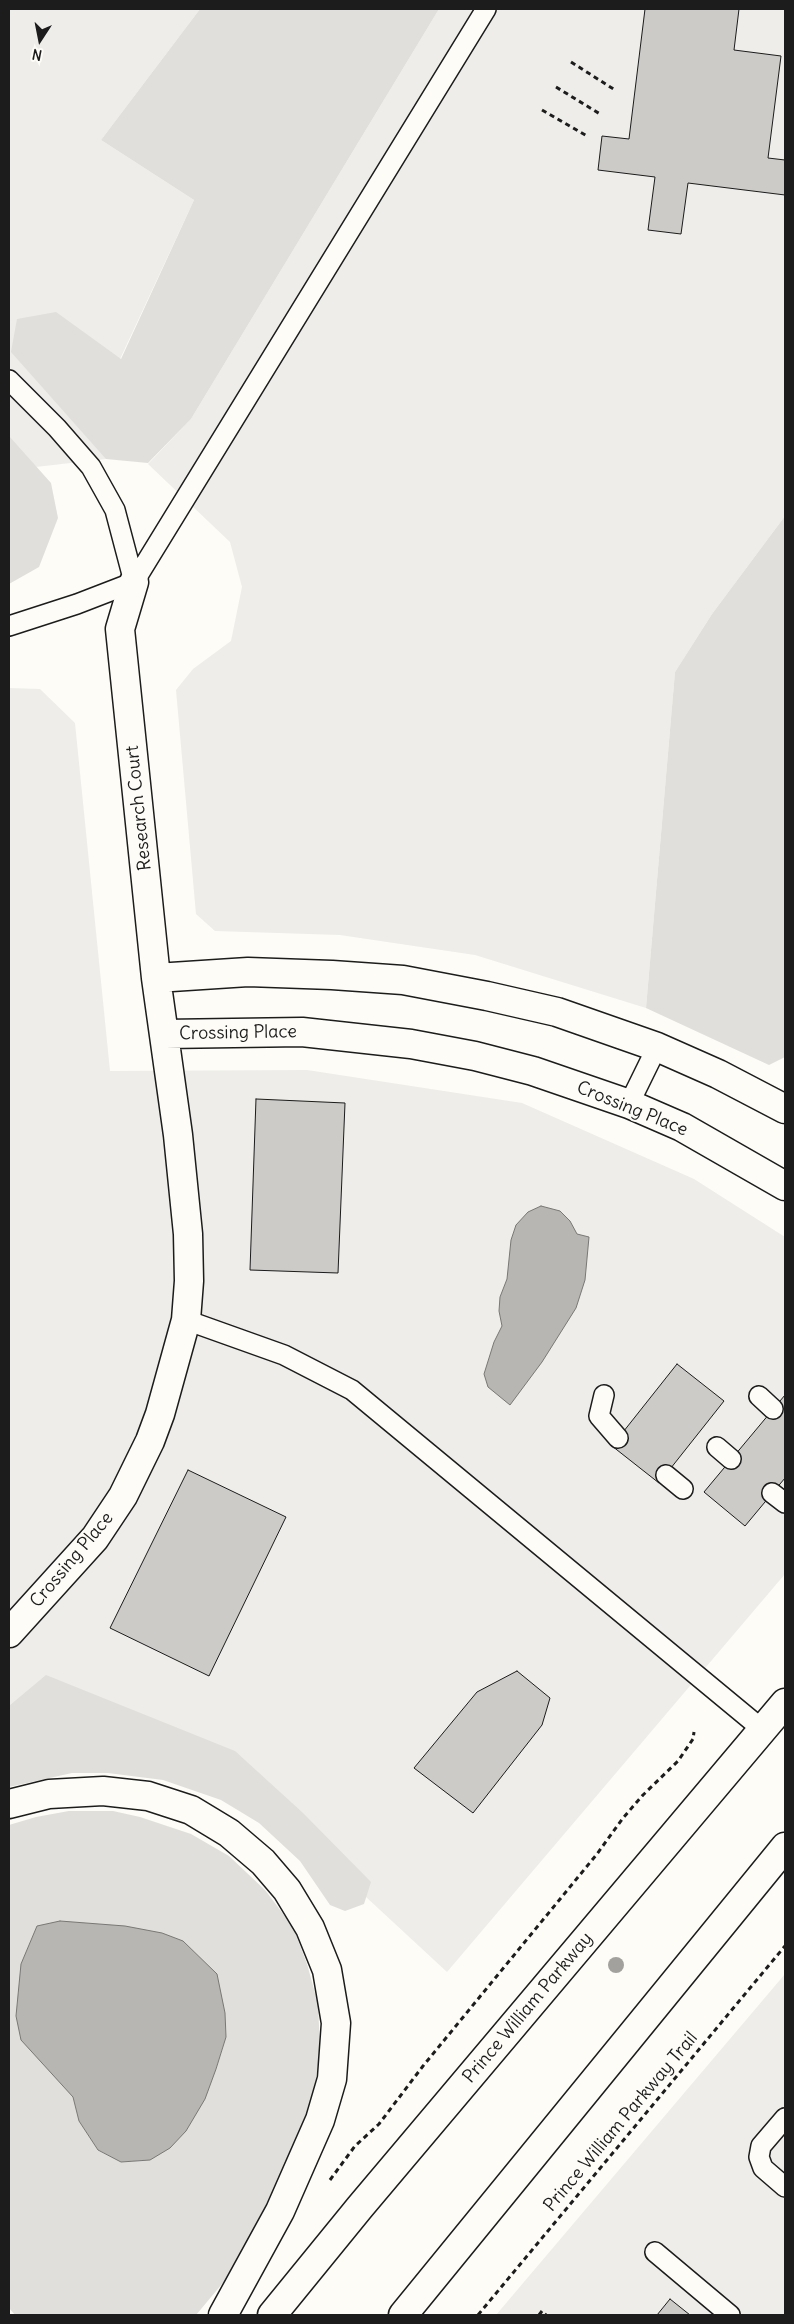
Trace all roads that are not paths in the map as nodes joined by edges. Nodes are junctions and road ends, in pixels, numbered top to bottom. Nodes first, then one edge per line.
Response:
1 (486, 9) edge
2 (9, 380) edge
3 (134, 582) junction
4 (9, 626) edge
5 (156, 978) junction
6 (165, 1034) junction
7 (657, 1047) junction
8 (629, 1104) junction
9 (784, 1106) edge
10 (785, 1186) edge
11 (186, 1320) junction
12 (604, 1395) dead end
13 (759, 1396) dead end
14 (773, 1409) dead end
15 (618, 1438) dead end
16 (717, 1447) dead end
17 (732, 1459) dead end
18 (666, 1475) dead end
19 (683, 1489) dead end
20 (9, 1633) edge
21 (785, 1703) edge
22 (763, 1730) junction
23 (9, 1804) edge
24 (785, 1847) edge
25 (785, 2118) edge
26 (785, 2187) edge
27 (655, 2252) dead end
28 (223, 2315) edge
29 (272, 2315) edge
30 (403, 2315) edge
31 (730, 2315) edge

1 - 3 lane
2 - 3 lane
3 - 4 lane
3 - 5 main road, Research Court
5 - 6 main road, Research Court
5 - 7 main road
6 - 8 main road, Crossing Place
6 - 11 main road, Crossing Place
7 - 8 lane
7 - 9 main road
8 - 10 main road, Crossing Place
11 - 20 main road, Crossing Place
11 - 22 lane
12 - 15 lane
13 - 14 lane
16 - 17 lane
18 - 19 lane
21 - 22 main road, Prince William Parkway
22 - 29 main road, Prince William Parkway
23 - 28 main road
24 - 30 main road
25 - 26 lane
27 - 31 lane

